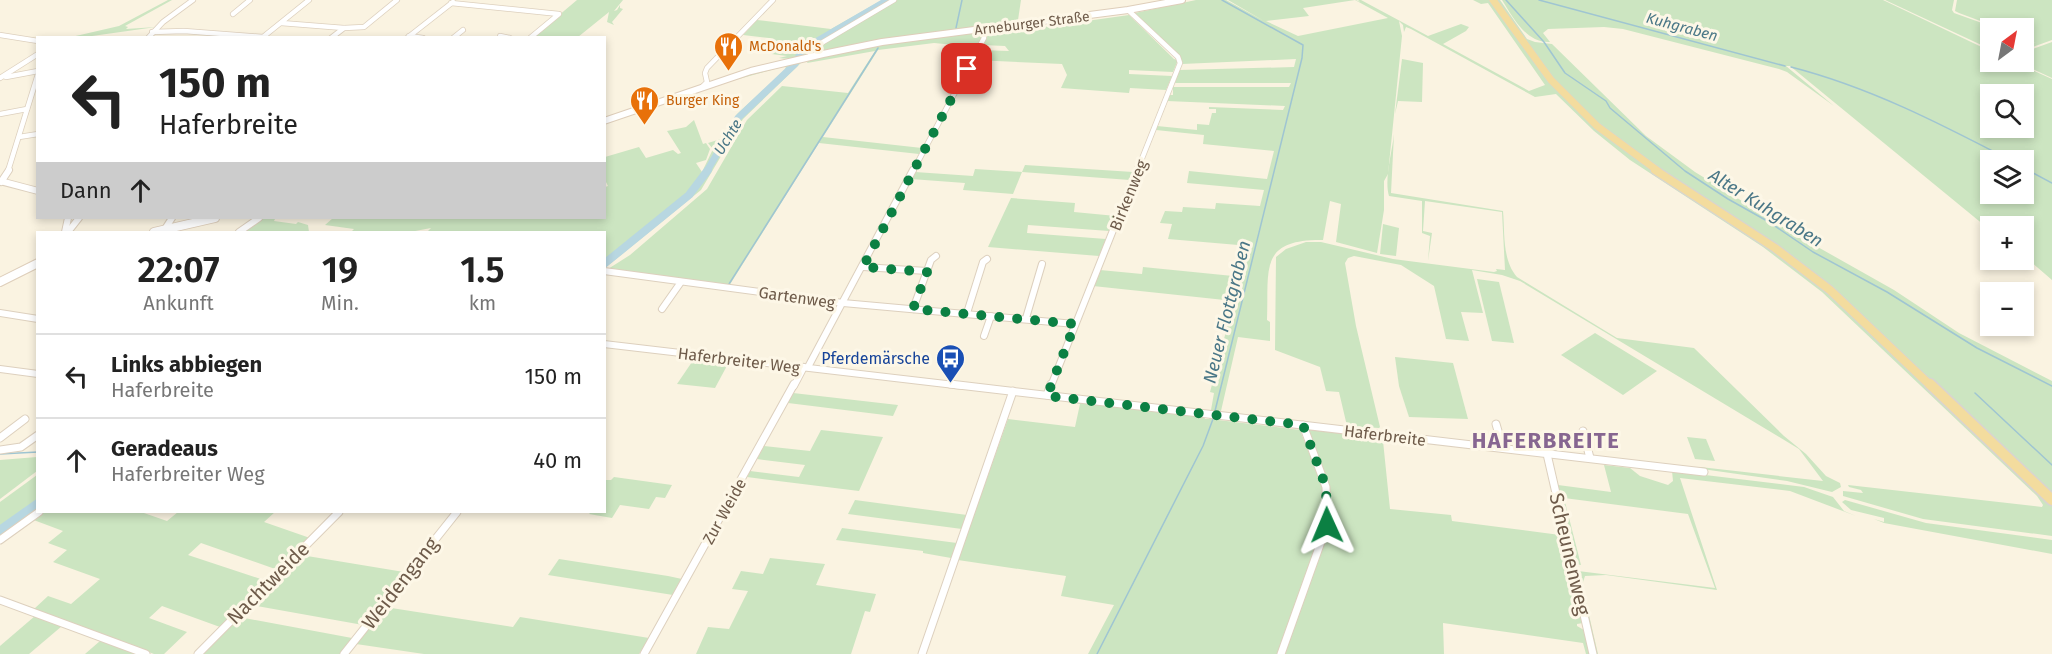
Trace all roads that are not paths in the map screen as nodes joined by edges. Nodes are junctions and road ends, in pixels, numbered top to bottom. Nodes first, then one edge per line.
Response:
1 (193, 0) edge
2 (250, 0) edge
3 (309, 0) edge
4 (397, 0) edge
5 (773, 0) edge
6 (894, 0) edge
7 (1182, 0) edge
8 (1493, 0) edge
9 (453, 2) edge
10 (1128, 10) junction
11 (233, 14) dead end
12 (280, 23) junction
13 (344, 28) junction
14 (983, 29) junction
15 (463, 30) dead end
16 (152, 32) junction
17 (0, 35) edge
18 (149, 36) edge
19 (240, 36) edge
20 (265, 36) edge
21 (334, 36) edge
22 (409, 36) edge
23 (456, 36) edge
24 (532, 36) edge
25 (36, 41) edge
26 (36, 56) edge
27 (812, 56) junction
28 (36, 73) edge
29 (706, 75) junction
30 (1, 77) edge
31 (36, 80) edge
32 (716, 82) junction
33 (701, 88) junction
34 (27, 109) junction
35 (0, 114) edge
36 (606, 120) edge
37 (36, 134) edge
38 (19, 137) junction
39 (1, 181) edge
40 (36, 190) edge
41 (78, 219) edge
42 (211, 219) edge
43 (258, 219) edge
44 (68, 231) edge
45 (163, 231) edge
46 (240, 231) edge
47 (936, 256) dead end
48 (987, 259) dead end
49 (36, 264) edge
50 (1042, 264) dead end
51 (863, 267) junction
52 (0, 271) edge
53 (606, 271) edge
54 (927, 272) junction
55 (14, 273) junction
56 (0, 282) edge
57 (681, 282) junction
58 (843, 303) junction
59 (662, 309) dead end
60 (913, 309) junction
61 (0, 313) edge
62 (967, 314) junction
63 (991, 316) junction
64 (1026, 318) junction
65 (36, 319) edge
66 (1075, 324) junction
67 (984, 336) dead end
68 (606, 344) edge
69 (806, 367) junction
70 (0, 369) edge
71 (36, 374) edge
72 (1013, 391) junction
73 (1047, 396) junction
74 (25, 418) dead end
75 (1268, 421) joint
76 (1496, 424) dead end
77 (1303, 425) junction
78 (1583, 431) dead end
79 (36, 436) edge
80 (0, 438) edge
81 (1503, 448) junction
82 (0, 450) edge
83 (1547, 454) junction
84 (1590, 459) junction
85 (1704, 472) dead end
86 (2052, 500) edge
87 (38, 513) edge
88 (338, 513) edge
89 (456, 513) edge
90 (0, 540) edge
91 (0, 600) edge
92 (146, 654) edge
93 (198, 654) edge
94 (344, 654) edge
95 (644, 654) edge
96 (922, 654) edge
97 (1281, 654) edge
98 (1593, 654) edge

1 - 16 street
2 - 11 street
3 - 12 street
4 - 13 street
5 - 29 street
6 - 27 street
7 - 10 main road, Arneburger Straße
8 - 86 main road
9 - 22 street
9 - 24 street
10 - 14 main road, Arneburger Straße
10 - 66 street, Birkenweg
12 - 13 street
12 - 20 street
13 - 21 street
14 - 27 main road, Arneburger Straße
14 - 51 street, Zur Weide
15 - 23 street
16 - 18 street
16 - 19 street
17 - 25 street
26 - 30 street
27 - 32 main road, Arneburger Straße
28 - 30 street
29 - 32 street
29 - 33 street
31 - 34 street
32 - 33 main road, Arneburger Straße
33 - 36 main road, Arneburger Straße
34 - 35 street
34 - 38 street
37 - 38 street
38 - 39 street
39 - 40 street
41 - 44 street
42 - 45 main road
43 - 46 street
47 - 54 street
48 - 62 street
49 - 55 main road
50 - 64 street
51 - 54 street
51 - 58 street, Zur Weide
52 - 55 main road
53 - 57 street, Gartenweg
54 - 60 street
55 - 56 main road
57 - 58 street, Gartenweg
57 - 59 street
58 - 60 street, Gartenweg
58 - 69 street, Zur Weide
60 - 62 street, Gartenweg
61 - 65 street
62 - 63 street, Gartenweg
63 - 64 street, Gartenweg
63 - 67 street
64 - 66 street, Gartenweg
66 - 73 street, Birkenweg
68 - 69 street, Haferbreiter Weg
69 - 72 street, Haferbreiter Weg
69 - 95 street, Zur Weide
70 - 71 street
72 - 73 street, Haferbreiter Weg
72 - 96 street
73 - 75 street, Haferbreiter Weg
74 - 80 street
75 - 77 street, Haferbreite
76 - 81 street
77 - 81 street, Haferbreite
77 - 97 street
78 - 84 street
79 - 82 street
81 - 83 street, Haferbreite
83 - 84 street, Haferbreite
83 - 98 street, Scheunenweg
84 - 85 street, Haferbreite
87 - 90 street
88 - 93 street, Nachtweide
89 - 94 street, Weidengang
91 - 92 street

